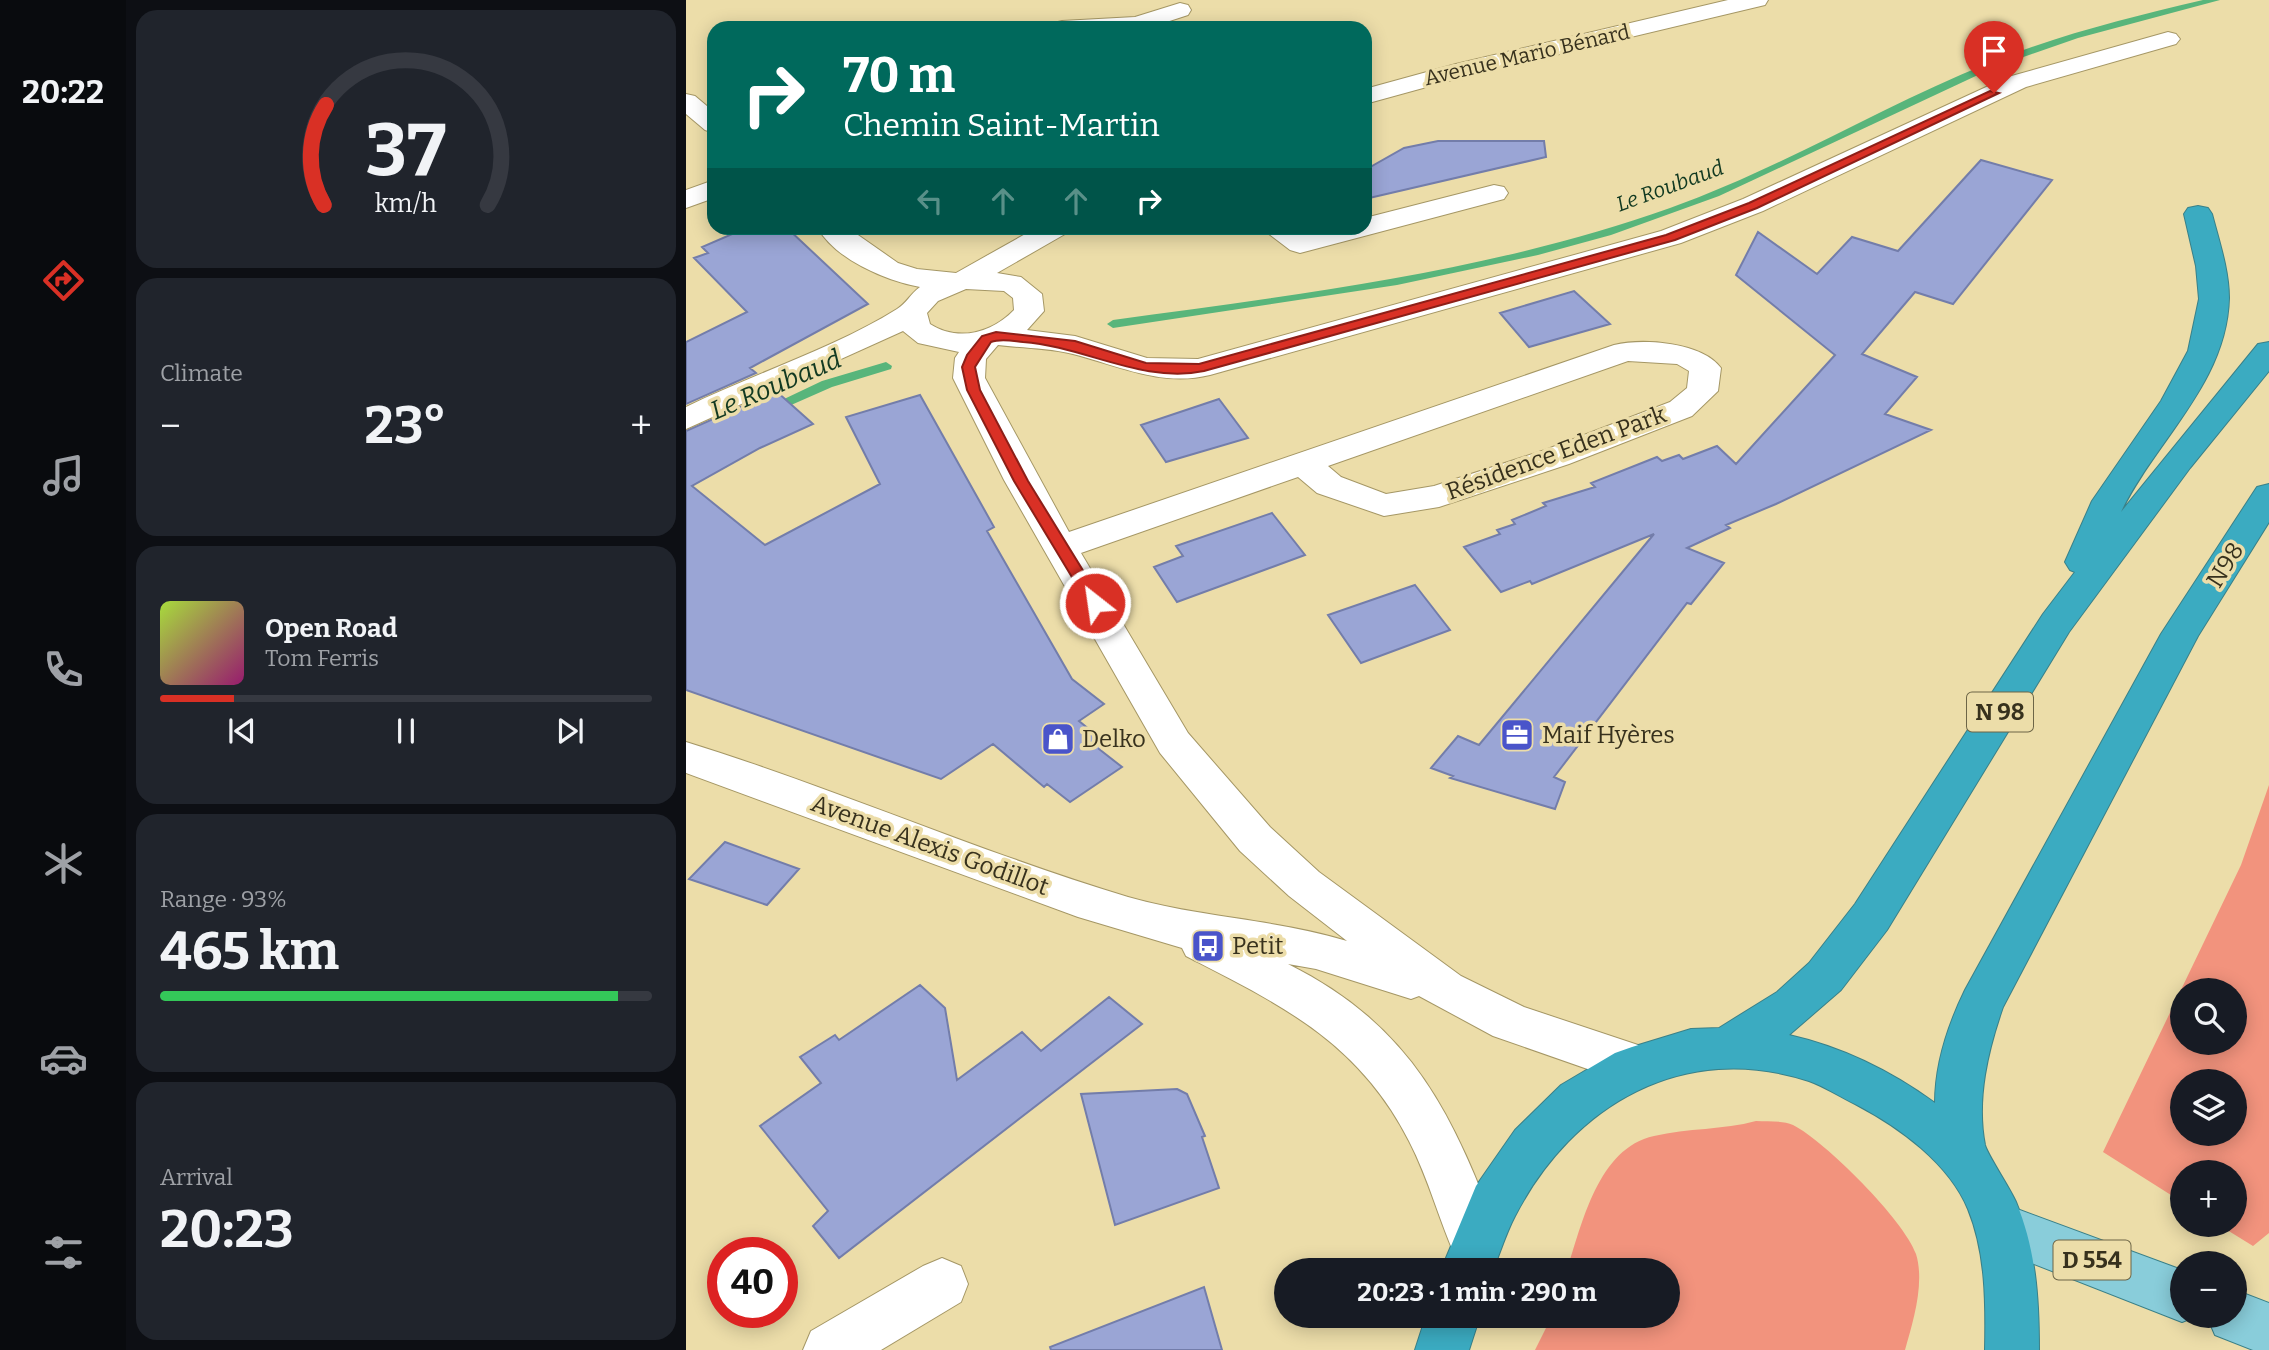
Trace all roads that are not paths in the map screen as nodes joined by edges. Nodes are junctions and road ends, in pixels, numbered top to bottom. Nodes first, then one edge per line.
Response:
1 (1758, 0) edge
2 (1180, 10) dead end
3 (1689, 15) junction
4 (1146, 21) edge
5 (2168, 39) dead end
6 (1372, 81) edge
7 (1372, 95) edge
8 (687, 103) edge
9 (707, 119) edge
10 (707, 191) edge
11 (1494, 193) dead end
12 (686, 200) edge
13 (2198, 214) dead end
14 (1372, 226) edge
15 (840, 235) edge
16 (1057, 235) edge
17 (1063, 235) edge
18 (1286, 235) edge
19 (1337, 235) edge
20 (884, 270) junction
21 (960, 281) junction
22 (1026, 295) junction
23 (913, 312) junction
24 (991, 338) junction
25 (1075, 345) junction
26 (2269, 351) edge
27 (686, 419) edge
28 (1303, 463) junction
29 (2269, 495) edge
30 (1061, 547) junction
31 (2056, 623) junction
32 (686, 757) edge
33 (1176, 929) junction
34 (1445, 990) junction
35 (1730, 1046) junction
36 (1639, 1066) junction
37 (1961, 1157) junction
38 (2001, 1227) junction
39 (1471, 1257) edge
40 (942, 1284) dead end
41 (2170, 1291) edge
42 (2247, 1321) edge
43 (1449, 1328) edge
44 (2269, 1330) edge
45 (830, 1350) edge
46 (1442, 1350) edge
47 (2012, 1350) edge

1 - 3 street, Avenue Mario Bénard
2 - 4 street
3 - 6 street, Avenue Mario Bénard
3 - 7 street, Avenue Mario Bénard
5 - 25 street
8 - 9 street
10 - 12 street
11 - 14 street
13 - 31 highway
15 - 20 street
16 - 21 street
17 - 22 street
18 - 19 street
20 - 21 street
20 - 23 street
21 - 22 street
21 - 23 street
22 - 24 street
22 - 25 street
23 - 24 street
23 - 27 street
24 - 25 street
24 - 30 street
26 - 31 highway, N 98
28 - 28 street, Résidence Eden Park
28 - 30 street, Résidence Eden Park
29 - 37 highway, N98
30 - 34 street
31 - 35 highway, N 98
32 - 33 street, Avenue Alexis Godillot
33 - 34 street, Avenue Alexis Godillot
33 - 39 street, Avenue Alexis Godillot
34 - 36 street
35 - 36 highway
35 - 37 highway
36 - 39 highway
37 - 38 highway
38 - 41 main road, D 554
38 - 47 highway
40 - 45 street
42 - 44 main road
43 - 46 highway

